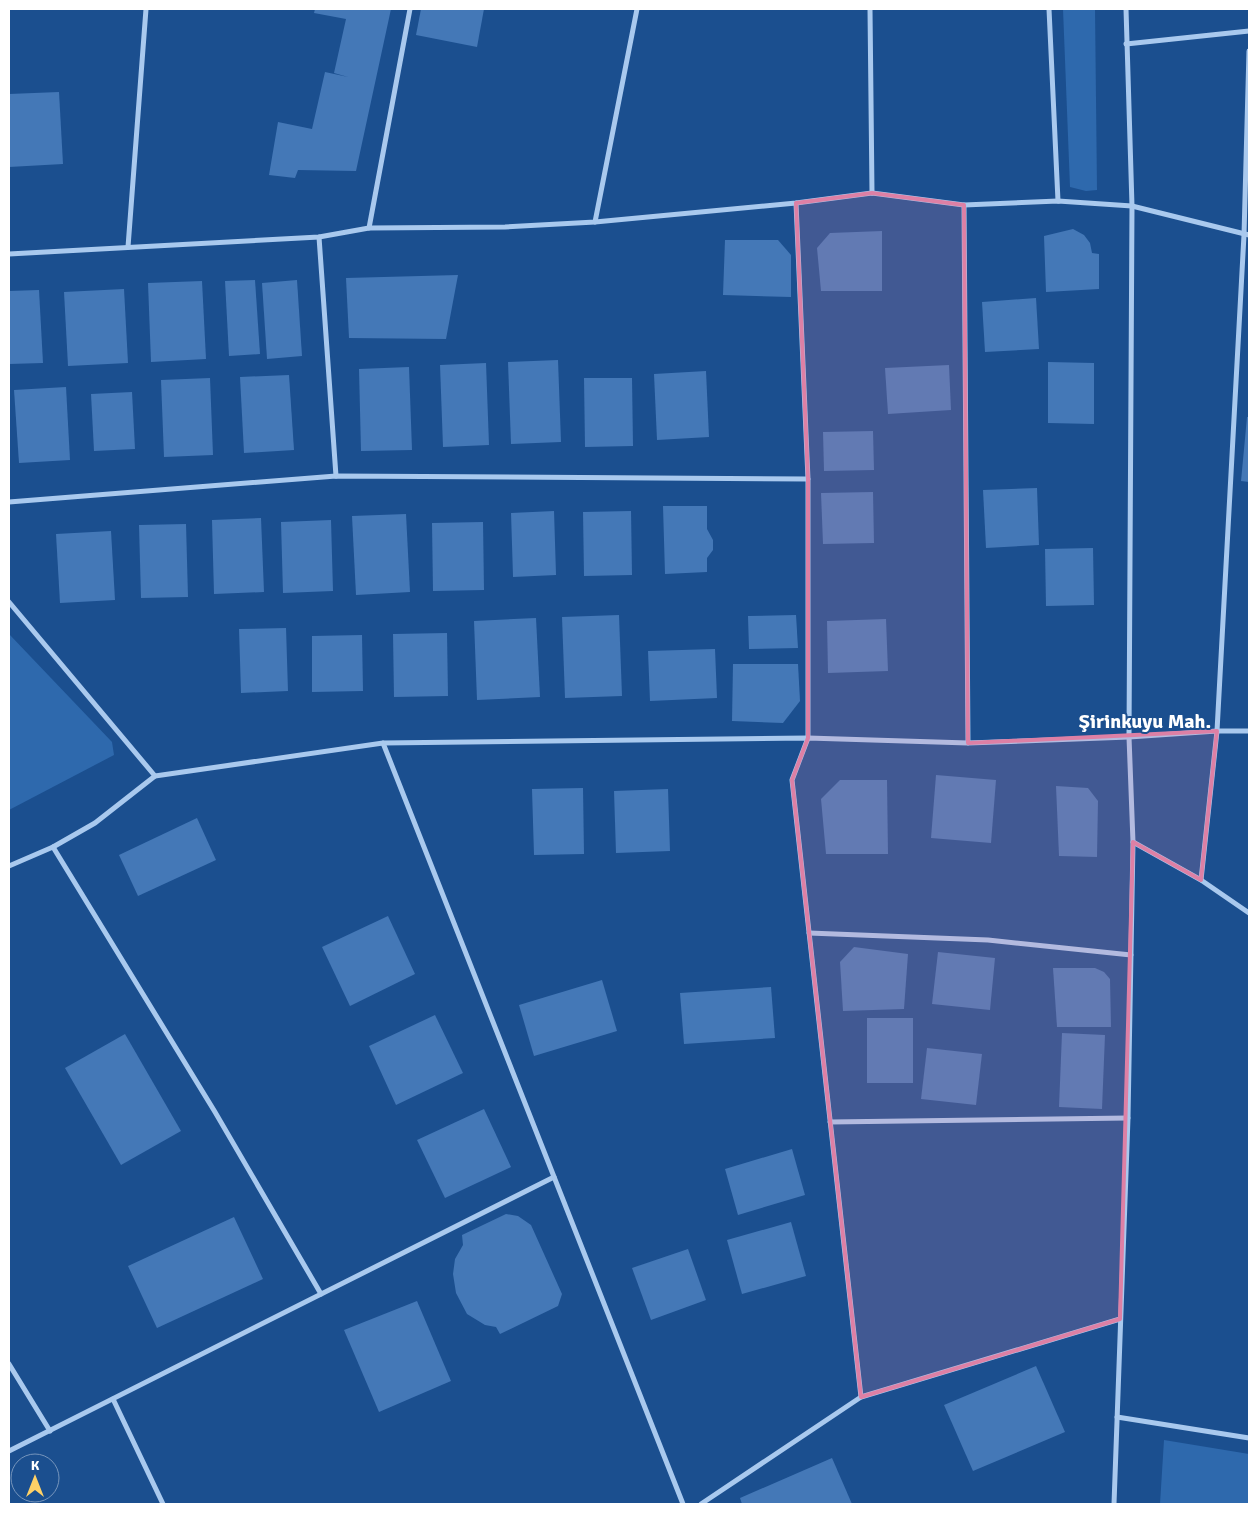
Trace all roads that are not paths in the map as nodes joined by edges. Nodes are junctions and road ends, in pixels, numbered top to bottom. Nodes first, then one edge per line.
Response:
1 (146, 9) edge
2 (410, 9) edge
3 (636, 9) edge
4 (870, 9) edge
5 (1049, 9) edge
6 (1126, 9) edge
7 (1249, 31) edge
8 (1126, 44) junction
9 (1249, 51) edge
10 (872, 193) junction
11 (1058, 201) junction
12 (796, 203) junction
13 (964, 205) junction
14 (1132, 206) junction
15 (595, 222) junction
16 (369, 228) junction
17 (1247, 235) edge
18 (319, 237) junction
19 (128, 247) junction
20 (9, 254) edge
21 (336, 476) junction
22 (808, 479) junction
23 (9, 502) edge
24 (9, 602) edge
25 (1216, 731) junction
26 (1249, 731) edge
27 (1129, 737) junction
28 (808, 738) junction
29 (383, 743) junction
30 (968, 743) junction
31 (155, 776) junction
32 (1133, 842) junction
33 (53, 847) junction
34 (9, 866) edge
35 (1201, 880) junction
36 (1249, 913) edge
37 (809, 933) junction
38 (1131, 955) junction
39 (1128, 1118) junction
40 (830, 1122) junction
41 (554, 1177) junction
42 (321, 1294) junction
43 (1120, 1319) junction
44 (9, 1364) edge
45 (861, 1397) junction
46 (113, 1399) junction
47 (1117, 1417) junction
48 (50, 1431) junction
49 (1249, 1438) edge
50 (9, 1452) edge
51 (163, 1504) edge
52 (683, 1504) edge
53 (701, 1504) edge
54 (1114, 1504) edge

1 - 19 street
2 - 16 street
3 - 15 street
4 - 10 street
5 - 11 street
6 - 8 street
7 - 8 street
8 - 14 street
9 - 17 street
10 - 12 street
10 - 13 street
11 - 13 street
11 - 14 street
12 - 15 street
12 - 22 street
13 - 30 street
14 - 17 street
14 - 27 street
15 - 16 street
16 - 18 street
17 - 25 street
18 - 19 street
18 - 21 street
19 - 20 street
21 - 22 street
21 - 23 street
22 - 28 street
24 - 31 street
25 - 26 street
25 - 27 street
25 - 35 street
27 - 30 street
27 - 32 street
28 - 29 street
28 - 30 street
28 - 37 street
29 - 31 street
29 - 41 street
31 - 33 street
32 - 35 street
32 - 38 street
33 - 34 street
33 - 42 street
35 - 36 street
37 - 38 street
37 - 40 street
38 - 39 street
39 - 40 street
39 - 43 street
40 - 45 street
41 - 42 street
41 - 52 street
42 - 46 street
43 - 45 street
43 - 47 street
44 - 48 street
45 - 53 street
46 - 48 street
46 - 51 street
47 - 49 street
47 - 54 street
48 - 50 street

